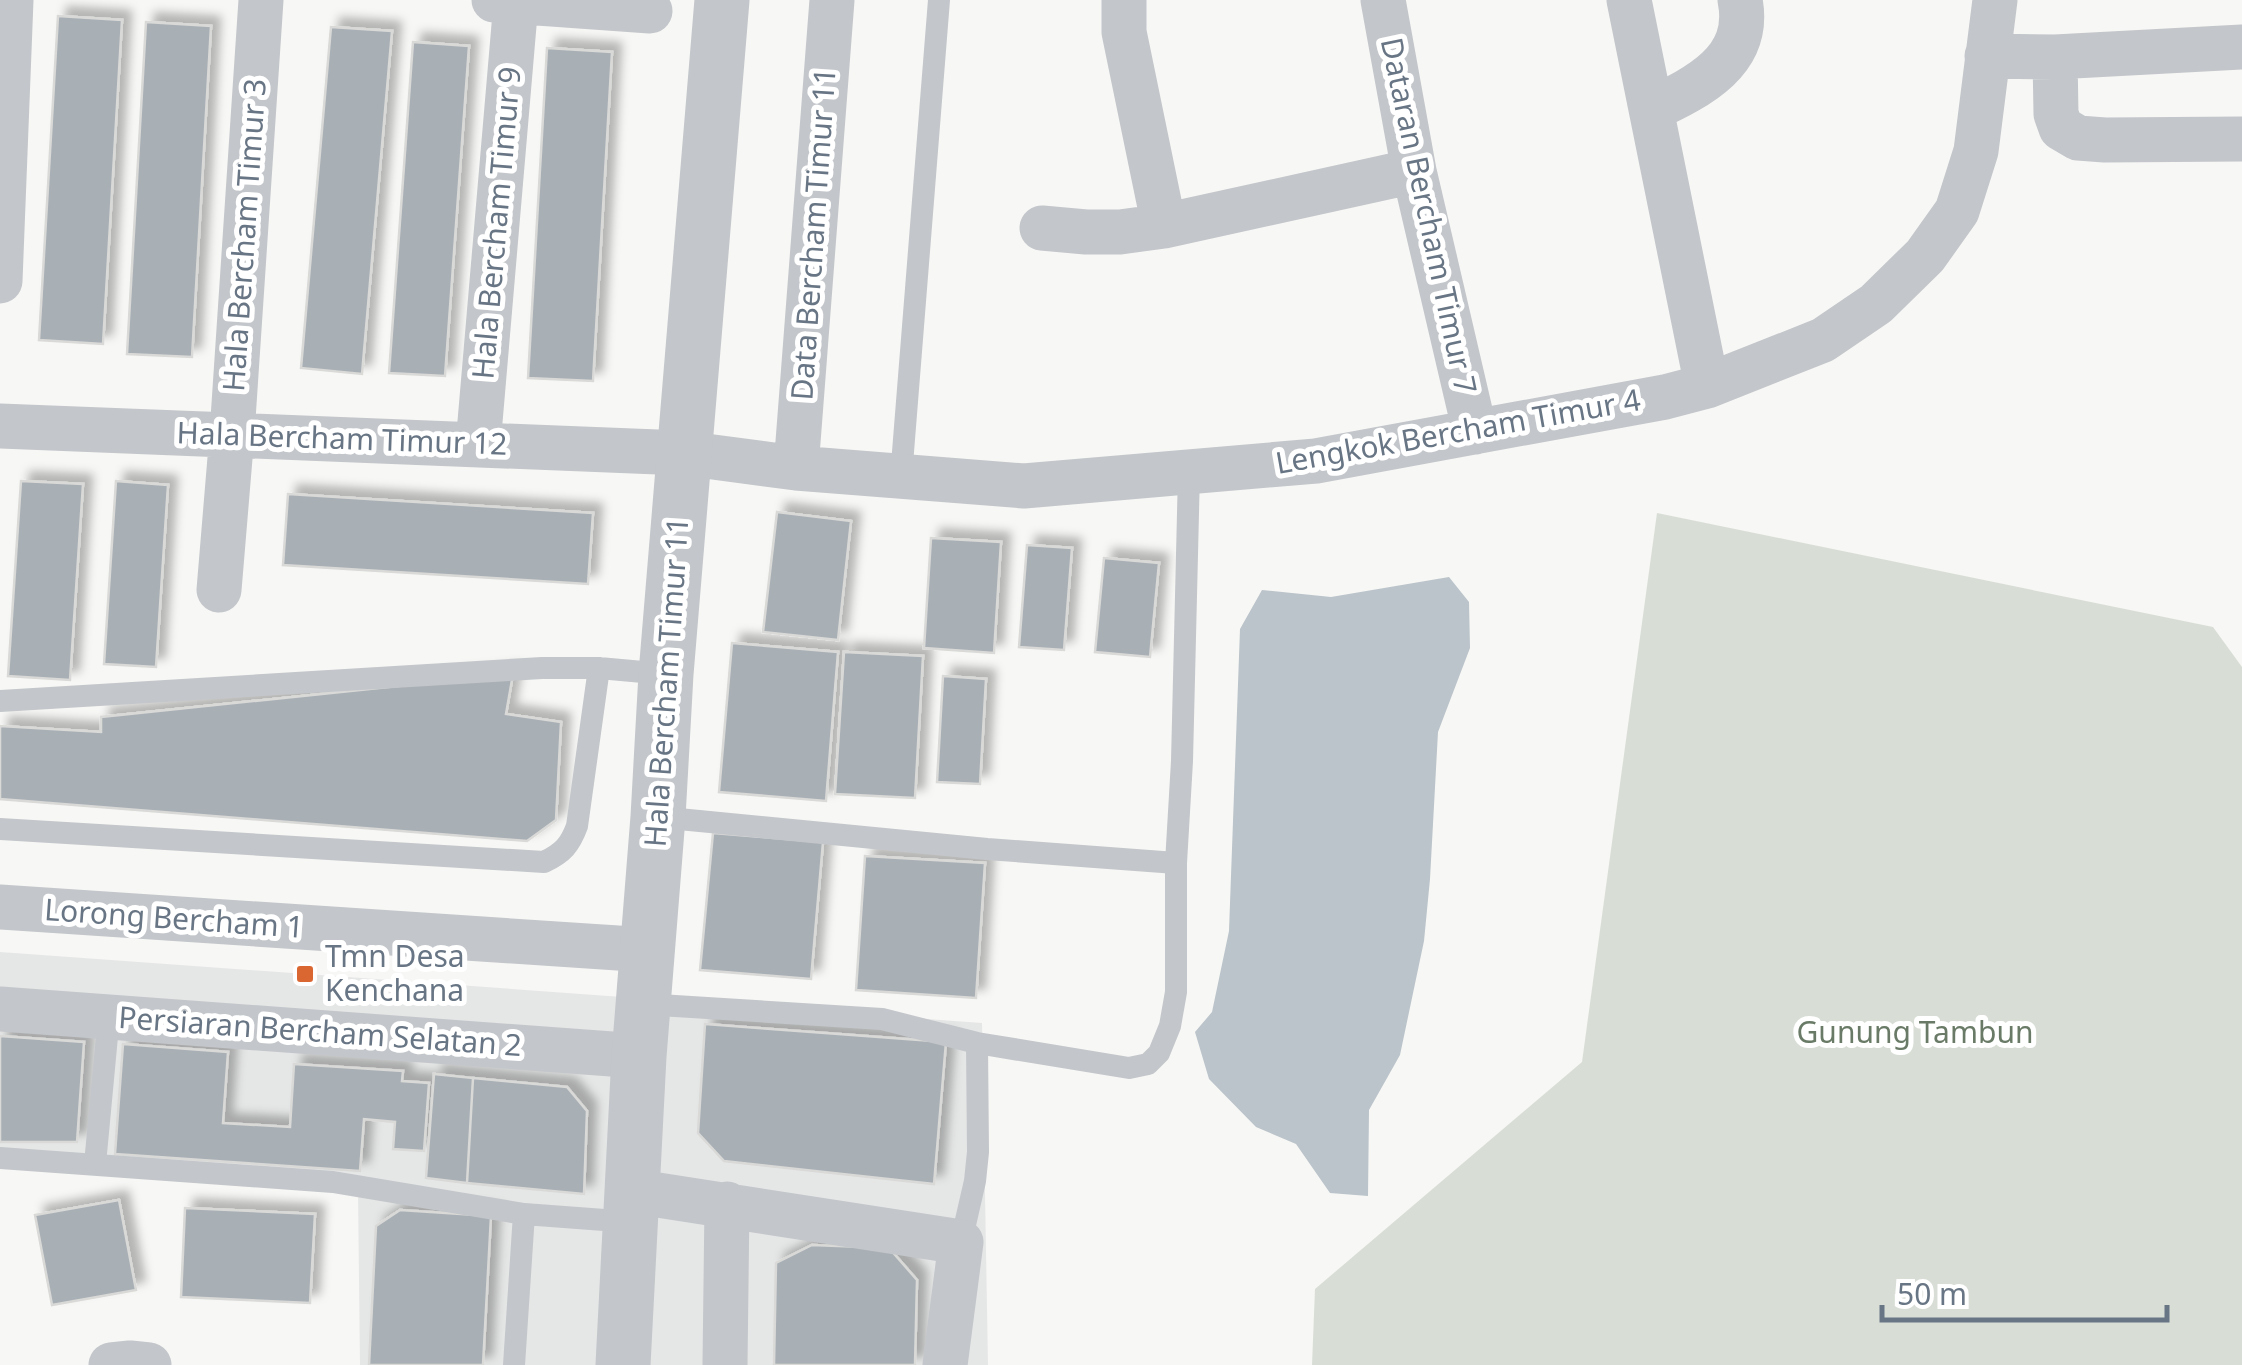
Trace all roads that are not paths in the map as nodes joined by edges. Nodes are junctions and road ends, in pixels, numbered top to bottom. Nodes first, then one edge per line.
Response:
1 (11, 0) edge
2 (261, 0) edge
3 (722, 0) edge
4 (832, 0) edge
5 (939, 0) edge
6 (1124, 0) edge
7 (1629, 0) edge
8 (1740, 0) edge
9 (1995, 0) edge
10 (505, 1) edge
11 (1391, 2) edge
12 (650, 11) dead end
13 (2242, 47) edge
14 (1987, 56) junction
15 (2054, 57) junction
16 (1652, 109) junction
17 (2242, 139) edge
18 (1414, 170) junction
19 (1164, 226) junction
20 (1042, 228) dead end
21 (0, 281) edge
22 (1707, 386) junction
23 (0, 426) edge
24 (1475, 432) junction
25 (232, 434) junction
26 (478, 445) junction
27 (683, 453) junction
28 (796, 468) junction
29 (1188, 472) junction
30 (901, 477) junction
31 (219, 590) dead end
32 (599, 668) junction
33 (666, 674) junction
34 (0, 701) edge
35 (658, 818) junction
36 (0, 829) edge
37 (1176, 864) junction
38 (0, 908) edge
39 (648, 950) junction
40 (0, 1009) edge
41 (109, 1015) junction
42 (641, 1030) junction
43 (977, 1043) junction
44 (0, 1158) edge
45 (94, 1164) junction
46 (727, 1204) junction
47 (632, 1206) junction
48 (524, 1214) junction
49 (961, 1242) junction
50 (111, 1365) edge
51 (149, 1365) edge
52 (514, 1365) edge
53 (622, 1365) edge
54 (725, 1365) edge
55 (945, 1365) edge

1 - 21 street
2 - 25 street, Hala Bercham Timur 3
3 - 27 street, Hala Bercham Timur 11
4 - 28 street, Data Bercham Timur 11
5 - 30 lane
6 - 19 street
7 - 16 street
8 - 16 street
9 - 14 street, Lengkok Bercham Timur 4
10 - 12 street
10 - 26 street, Hala Bercham Timur 9
11 - 18 street, Dataran Bercham Timur 7
13 - 15 street
14 - 15 street
14 - 22 street, Lengkok Bercham Timur 4
15 - 17 street
16 - 22 street
18 - 19 street
18 - 24 street, Dataran Bercham Timur 7
19 - 20 street
22 - 24 street, Lengkok Bercham Timur 4
23 - 25 street, Hala Bercham Timur 12
24 - 29 street, Lengkok Bercham Timur 4
25 - 26 street, Hala Bercham Timur 12
25 - 31 street, Hala Bercham Timur 3
26 - 27 street, Hala Bercham Timur 12
27 - 28 street, Lengkok Bercham Timur 4
27 - 33 street, Hala Bercham Timur 11
28 - 30 street, Lengkok Bercham Timur 4
29 - 30 street, Lengkok Bercham Timur 4
29 - 37 lane
32 - 33 lane
32 - 34 lane
32 - 36 lane
33 - 35 street, Hala Bercham Timur 11
35 - 37 lane
35 - 39 street, Hala Bercham Timur 11
37 - 43 lane
38 - 39 street, Lorong Bercham 1
39 - 42 street, Hala Bercham Timur 11
40 - 41 street, Persiaran Bercham Selatan 2
41 - 42 street, Persiaran Bercham Selatan 2
41 - 45 lane
42 - 43 lane
42 - 47 street, Hala Bercham Timur 11
43 - 49 lane
44 - 45 lane
45 - 48 lane
46 - 47 street
46 - 49 street
46 - 54 street
47 - 48 lane
47 - 53 street, Hala Bercham Timur 11
48 - 52 lane
49 - 55 street
50 - 51 street

